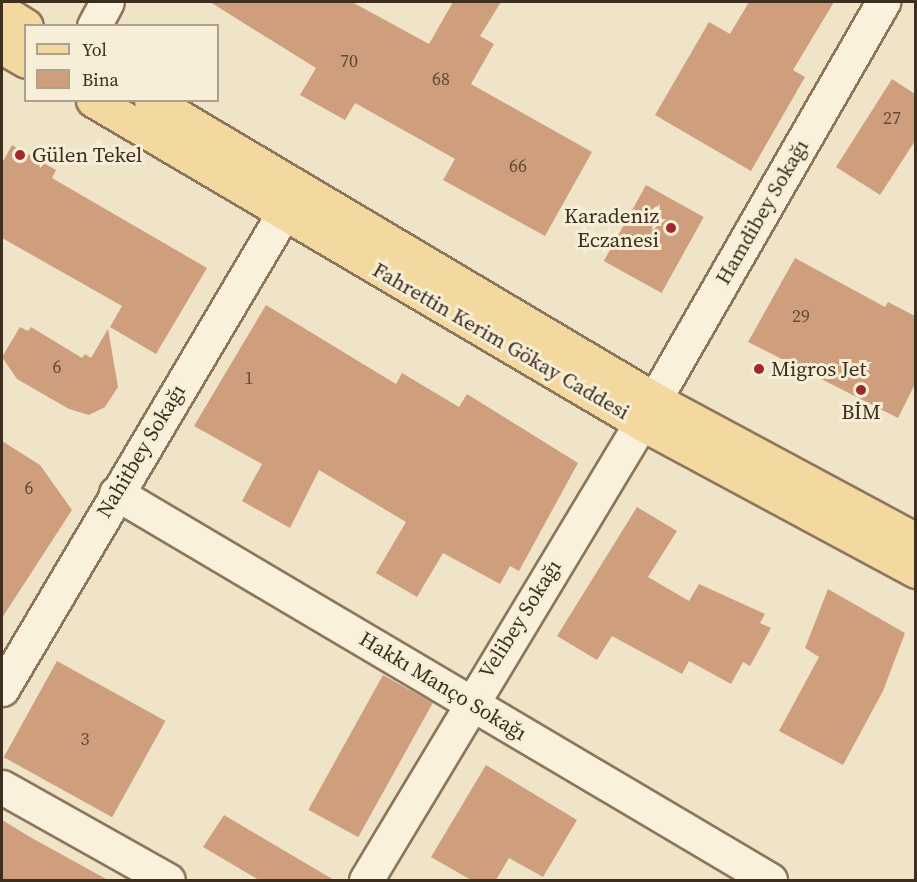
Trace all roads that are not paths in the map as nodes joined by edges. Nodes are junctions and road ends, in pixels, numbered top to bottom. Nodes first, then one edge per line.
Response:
1 (107, 2) edge
2 (884, 2) edge
3 (2, 11) edge
4 (95, 24) edge
5 (24, 25) edge
6 (2, 47) edge
7 (24, 60) edge
8 (96, 102) edge
9 (154, 102) edge
10 (283, 214) junction
11 (648, 411) junction
12 (116, 493) junction
13 (915, 540) edge
14 (915, 571) edge
15 (2, 689) edge
16 (470, 701) junction
17 (2, 787) edge
18 (168, 880) edge
19 (366, 880) edge
20 (770, 880) edge

1 - 4 street
2 - 11 street, Hamdibey Sokağı
3 - 5 main road
6 - 7 main road
8 - 10 main road, Fahrettin Kerim Gökay Caddesi
9 - 11 main road, Fahrettin Kerim Gökay Caddesi
10 - 11 main road, Fahrettin Kerim Gökay Caddesi
10 - 12 street, Nahitbey Sokağı
11 - 13 main road, Fahrettin Kerim Gökay Caddesi
11 - 14 main road, Fahrettin Kerim Gökay Caddesi
11 - 16 street, Velibey Sokağı
12 - 15 street, Nahitbey Sokağı
12 - 16 street, Hakkı Manço Sokağı
16 - 19 street, Velibey Sokağı
16 - 20 street, Hakkı Manço Sokağı
17 - 18 street

